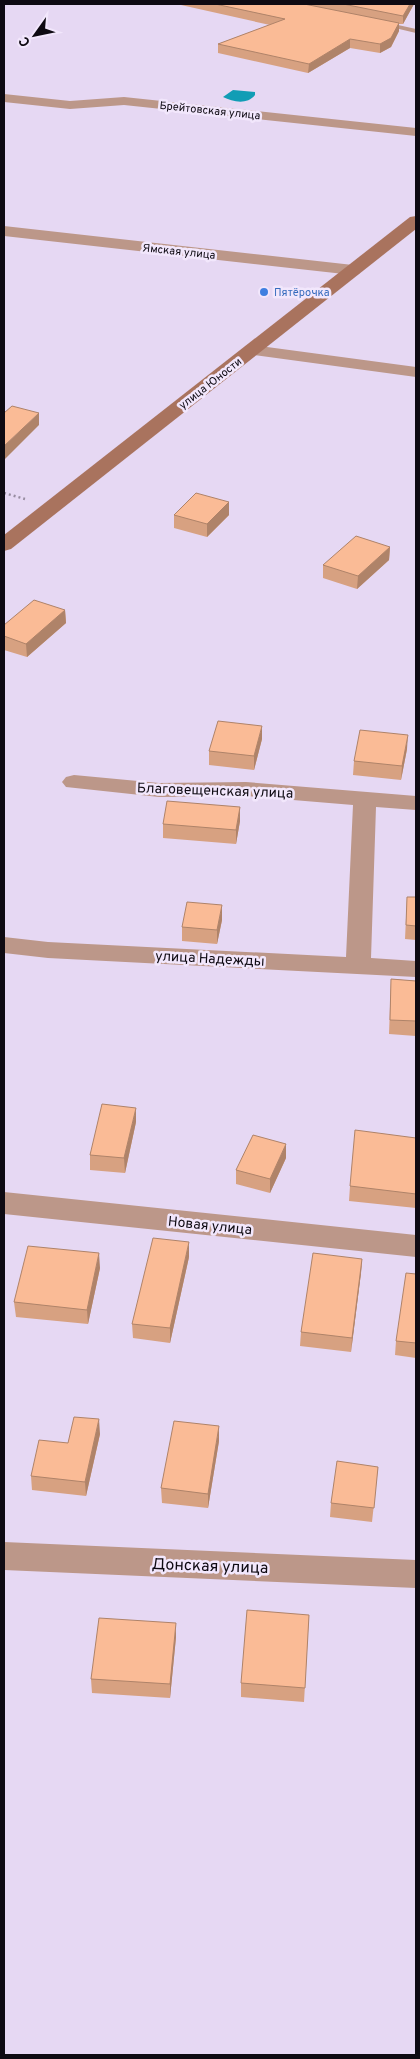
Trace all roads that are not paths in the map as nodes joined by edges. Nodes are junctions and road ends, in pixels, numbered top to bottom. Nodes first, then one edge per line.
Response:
1 (368, 21) edge
2 (416, 31) edge
3 (4, 98) edge
4 (416, 132) edge
5 (416, 221) edge
6 (4, 231) edge
7 (353, 270) junction
8 (252, 350) junction
9 (416, 372) edge
10 (4, 545) edge
11 (74, 782) dead end
12 (365, 799) junction
13 (416, 803) edge
14 (4, 945) edge
15 (358, 965) junction
16 (416, 969) edge
17 (4, 1203) edge
18 (416, 1246) edge
19 (4, 1556) edge
20 (416, 1574) edge

1 - 2 lane
3 - 4 street, Брейтовская улица
5 - 7 street, улица Юности
6 - 7 street, Ямская улица
7 - 8 street, улица Юности
8 - 9 street
8 - 10 street, улица Юности
11 - 12 street, Благовещенская улица
12 - 13 street, Благовещенская улица
12 - 15 street
14 - 15 street, улица Надежды
15 - 16 street, улица Надежды
17 - 18 street, Новая улица
19 - 20 street, Донская улица

